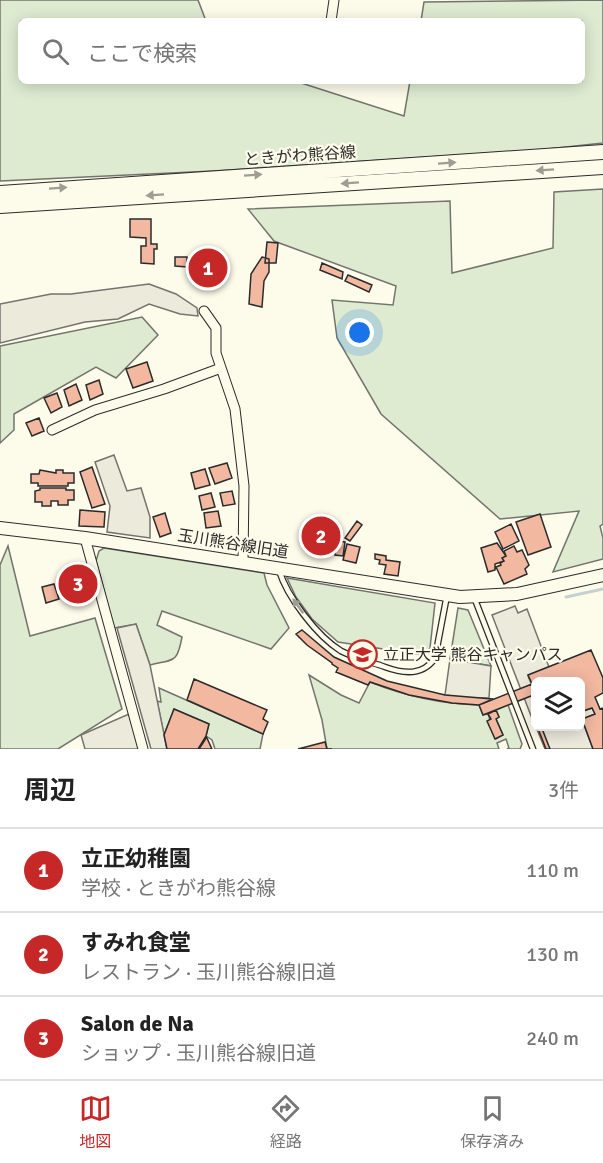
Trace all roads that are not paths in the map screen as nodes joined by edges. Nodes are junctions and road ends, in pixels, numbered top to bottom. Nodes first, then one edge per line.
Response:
1 (334, 0) edge
2 (331, 18) edge
3 (603, 153) edge
4 (603, 167) edge
5 (0, 193) edge
6 (0, 206) edge
7 (204, 311) dead end
8 (221, 368) junction
9 (52, 430) dead end
10 (0, 528) edge
11 (85, 538) junction
12 (243, 561) junction
13 (279, 567) junction
14 (603, 575) edge
15 (447, 595) junction
16 (474, 597) junction
17 (143, 749) edge
18 (532, 749) edge

1 - 2 street
5 -> 3 main road, ときがわ熊谷線
4 -> 6 main road, ときがわ熊谷線
7 - 8 street
8 - 9 street
8 - 12 street
10 - 11 street, 玉川熊谷線旧道
11 - 12 street, 玉川熊谷線旧道
11 - 17 street
12 - 13 street, 玉川熊谷線旧道
13 - 15 street, 玉川熊谷線旧道
15 -> 13 lane
14 - 16 street, 玉川熊谷線旧道
15 - 16 street, 玉川熊谷線旧道
16 - 18 lane

